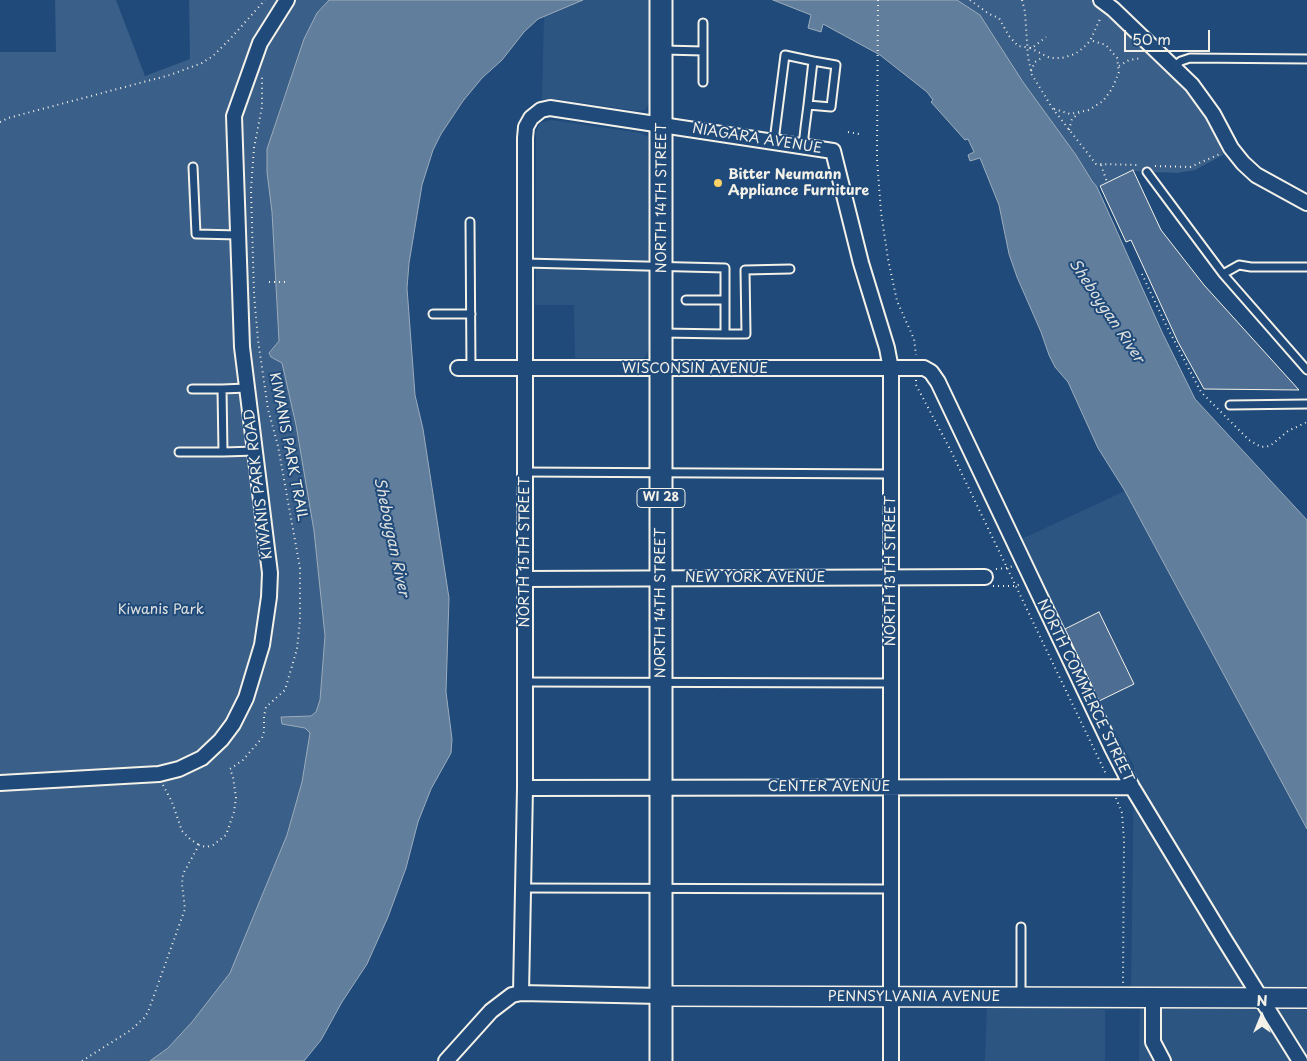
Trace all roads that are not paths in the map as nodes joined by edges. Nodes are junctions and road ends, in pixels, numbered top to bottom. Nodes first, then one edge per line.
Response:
1 (287, 0) edge
2 (661, 0) edge
3 (1101, 0) edge
4 (703, 23) dead end
5 (661, 50) junction
6 (703, 51) junction
7 (1307, 58) edge
8 (813, 61) junction
9 (1173, 67) junction
10 (703, 82) dead end
11 (808, 105) junction
12 (534, 115) joint
13 (661, 124) junction
14 (774, 141) junction
15 (803, 146) junction
16 (833, 151) joint
17 (193, 167) dead end
18 (1147, 167) road end
19 (1307, 203) edge
20 (470, 222) dead end
21 (239, 235) junction
22 (525, 264) junction
23 (662, 266) junction
24 (1307, 267) edge
25 (790, 269) dead end
26 (1223, 274) junction
27 (686, 300) dead end
28 (726, 300) junction
29 (433, 314) dead end
30 (471, 314) junction
31 (661, 333) junction
32 (725, 334) junction
33 (465, 368) joint
34 (525, 368) junction
35 (661, 369) junction
36 (890, 369) junction
37 (1307, 370) edge
38 (931, 372) joint
39 (248, 388) junction
40 (192, 389) dead end
41 (222, 389) junction
42 (1307, 404) edge
43 (1230, 405) dead end
44 (256, 451) junction
45 (179, 452) dead end
46 (223, 452) junction
47 (524, 472) junction
48 (660, 473) junction
49 (891, 474) junction
50 (985, 577) road end
51 (661, 578) junction
52 (891, 578) junction
53 (525, 579) junction
54 (525, 682) junction
55 (661, 683) junction
56 (891, 683) junction
57 (0, 783) edge
58 (892, 787) junction
59 (1132, 787) junction
60 (525, 788) junction
61 (661, 788) junction
62 (523, 888) junction
63 (661, 888) junction
64 (891, 889) junction
65 (1021, 927) dead end
66 (521, 992) junction
67 (661, 996) junction
68 (891, 997) junction
69 (1021, 998) junction
70 (1153, 998) junction
71 (1260, 998) junction
72 (1307, 998) edge
73 (446, 1061) edge
74 (661, 1061) edge
75 (891, 1061) edge
76 (1163, 1061) edge
77 (1300, 1061) edge

1 - 21 street, KIWANIS PARK ROAD
2 - 5 main road, NORTH 14TH STREET / WI 28
3 - 9 street
4 - 6 lane
5 - 6 lane
5 - 13 main road, NORTH 14TH STREET / WI 28
6 - 10 lane
7 - 9 lane
8 - 11 lane
8 - 11 lane
8 - 14 lane
9 - 19 street
11 - 15 lane
12 - 13 street, NIAGARA AVENUE
12 - 22 street, NORTH 15TH STREET
13 - 14 street, NIAGARA AVENUE
13 - 23 main road, NORTH 14TH STREET / WI 28
14 - 15 street, NIAGARA AVENUE
15 - 16 street, NIAGARA AVENUE
16 - 36 street, NORTH 13TH STREET
17 - 21 lane
18 - 26 lane
20 - 30 lane
21 - 39 street, KIWANIS PARK ROAD
22 - 23 lane
22 - 34 street, NORTH 15TH STREET
23 - 28 lane
23 - 31 main road, NORTH 14TH STREET / WI 28
24 - 26 lane
25 - 32 lane
26 - 37 lane
27 - 28 lane
28 - 32 lane
29 - 30 lane
30 - 33 lane
31 - 32 lane
31 - 35 main road, NORTH 14TH STREET / WI 28
33 - 34 street, WISCONSIN AVENUE
34 - 35 street, WISCONSIN AVENUE
34 - 47 street, NORTH 15TH STREET
35 - 36 street, WISCONSIN AVENUE
35 - 48 main road, NORTH 14TH STREET / WI 28
36 - 38 street, WISCONSIN AVENUE
36 - 49 street, NORTH 13TH STREET
38 - 59 street, NORTH COMMERCE STREET
39 - 41 lane
39 - 44 street, KIWANIS PARK ROAD
40 - 41 lane
41 - 46 lane
42 - 43 lane
44 - 46 lane
44 - 57 street, KIWANIS PARK ROAD
45 - 46 lane
47 - 48 lane
47 - 53 street, NORTH 15TH STREET
48 - 49 lane
48 - 51 main road, NORTH 14TH STREET / WI 28
49 - 52 street, NORTH 13TH STREET
50 - 52 street, NEW YORK AVENUE
51 - 52 street, NEW YORK AVENUE
51 - 53 street, NEW YORK AVENUE
51 - 55 main road, NORTH 14TH STREET / WI 28
52 - 56 street, NORTH 13TH STREET
53 - 54 street, NORTH 15TH STREET
54 - 55 lane
54 - 60 street, NORTH 15TH STREET
55 - 56 lane
55 - 61 main road, NORTH 14TH STREET / WI 28
56 - 58 street, NORTH 13TH STREET
58 - 59 street, CENTER AVENUE
58 - 61 street, CENTER AVENUE
58 - 64 street, NORTH 13TH STREET
59 - 71 street, NORTH COMMERCE STREET
60 - 61 street, CENTER AVENUE
60 - 62 street, NORTH 15TH STREET
61 - 63 main road, NORTH 14TH STREET / WI 28
62 - 63 lane
62 - 66 street, NORTH 15TH STREET
63 - 64 lane
63 - 67 main road, NORTH 14TH STREET / WI 28
64 - 68 street, NORTH 13TH STREET
65 - 69 lane
66 - 67 street, PENNSYLVANIA AVENUE
66 - 73 street
67 - 68 street, PENNSYLVANIA AVENUE
67 - 74 main road, WI 28
68 - 69 street, PENNSYLVANIA AVENUE
68 - 75 street, NORTH 13TH STREET
69 - 70 street, PENNSYLVANIA AVENUE
70 - 71 street, PENNSYLVANIA AVENUE
70 - 76 street
71 - 72 street, PENNSYLVANIA AVENUE
71 - 77 street, NORTH COMMERCE STREET

